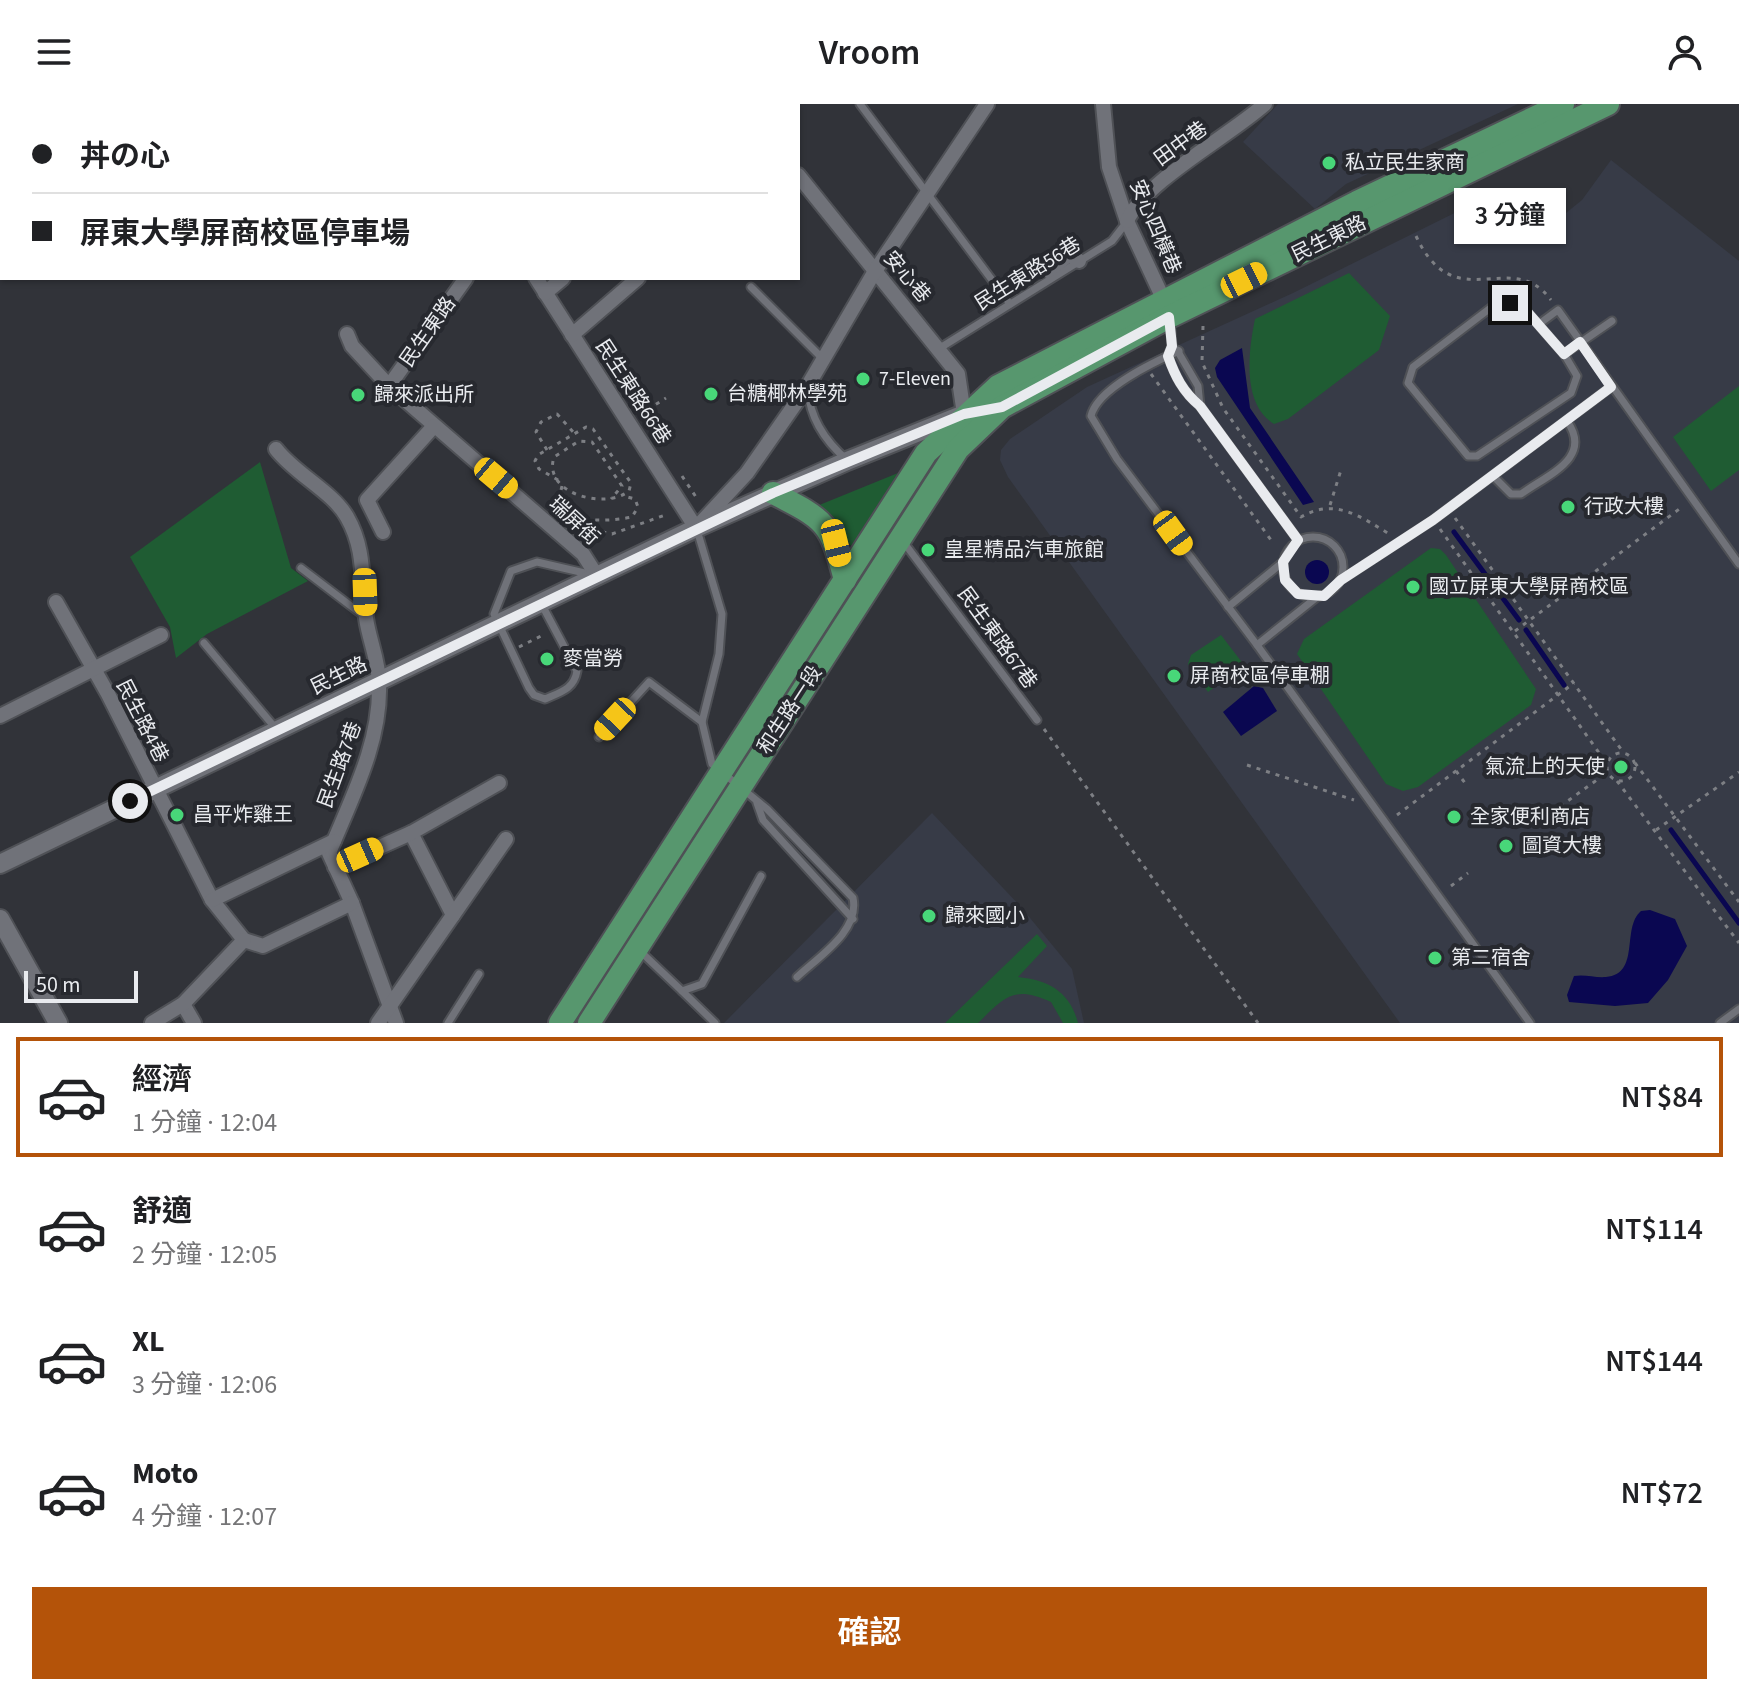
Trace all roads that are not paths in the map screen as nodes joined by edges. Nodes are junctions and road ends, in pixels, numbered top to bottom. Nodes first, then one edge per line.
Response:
1 (860, 104) edge
2 (987, 104) edge
3 (1103, 104) edge
4 (1265, 104) edge
5 (1563, 104) edge
6 (1608, 104) edge
7 (800, 177) edge
8 (926, 193) junction
9 (1127, 221) junction
10 (1079, 261) junction
11 (875, 271) junction
12 (1048, 271) dead end
13 (464, 280) edge
14 (537, 280) edge
15 (561, 280) edge
16 (636, 280) edge
17 (751, 287) dead end
18 (545, 293) junction
19 (1010, 304) junction
20 (1167, 308) junction
21 (1612, 321) dead end
22 (1539, 324) junction
23 (347, 334) dead end
24 (572, 335) junction
25 (1580, 342) junction
26 (940, 348) junction
27 (1176, 348) junction
28 (1564, 354) junction
29 (1168, 356) junction
30 (825, 361) junction
31 (389, 386) junction
32 (807, 387) junction
33 (1611, 387) junction
34 (1200, 406) junction
35 (1002, 407) junction
36 (964, 414) junction
37 (1567, 421) junction
38 (434, 426) junction
39 (276, 449) dead end
40 (847, 461) junction
41 (1493, 476) junction
42 (773, 493) junction
43 (696, 528) junction
44 (383, 532) dead end
45 (901, 539) junction
46 (1298, 540) junction
47 (1283, 562) junction
48 (1739, 564) edge
49 (301, 568) dead end
50 (597, 576) junction
51 (845, 580) junction
52 (1341, 580) junction
53 (1317, 597) junction
54 (56, 602) dead end
55 (541, 603) junction
56 (1228, 607) junction
57 (366, 617) junction
58 (498, 624) junction
59 (161, 635) dead end
60 (204, 643) dead end
61 (1257, 645) junction
62 (93, 671) junction
63 (379, 681) junction
64 (0, 716) edge
65 (1037, 720) road end
66 (702, 722) junction
67 (277, 730) junction
68 (599, 737) dead end
69 (499, 783) dead end
70 (739, 788) junction
71 (154, 790) junction
72 (411, 833) junction
73 (506, 839) dead end
74 (334, 841) junction
75 (0, 864) edge
76 (335, 867) junction
77 (761, 876) dead end
78 (212, 900) junction
79 (352, 903) junction
80 (453, 915) junction
81 (0, 919) edge
82 (853, 919) junction
83 (244, 940) junction
84 (636, 948) junction
85 (479, 974) dead end
86 (797, 977) dead end
87 (682, 991) junction
88 (183, 1004) junction
89 (391, 1005) junction
90 (1739, 1009) edge
91 (58, 1023) edge
92 (152, 1023) edge
93 (194, 1023) edge
94 (378, 1023) edge
95 (396, 1023) edge
96 (448, 1023) edge
97 (560, 1023) edge
98 (589, 1023) edge
99 (715, 1023) edge
100 (1530, 1023) edge
101 (1720, 1023) edge

1 - 8 lane
2 - 8 street
3 - 9 street, 安心四橫巷
4 - 9 street, 田中巷
5 - 20 main road, 民生東路
6 - 20 main road, 民生東路
7 - 11 street, 安心巷
8 - 11 street
8 - 19 lane
9 - 10 lane, 民生東路56巷
9 - 20 street, 安心四橫巷
10 - 12 street
10 - 19 lane, 民生東路56巷
11 - 26 street, 安心巷
11 - 30 street
13 - 31 street, 民生東路
14 - 18 street, 民生東路66巷
15 - 18 street
16 - 24 street
17 - 30 lane
18 - 24 street, 民生東路66巷
19 - 26 lane, 民生東路56巷
20 - 27 lane
20 - 35 main road, 民生東路
20 - 36 main road, 民生東路
21 - 25 lane
22 - 25 lane
22 - 28 lane
22 - 28 lane
23 - 31 street, 瑞屏街
24 - 43 street, 民生東路66巷
25 - 28 lane
25 - 33 lane
26 - 36 street, 安心巷
27 - 29 lane
27 - 34 lane
29 - 34 lane
29 - 56 lane
30 - 32 street
31 - 38 street, 瑞屏街
32 - 40 lane
32 - 43 street
33 - 37 lane
33 - 48 lane
34 - 46 lane
35 - 36 street, 民生東路
35 - 45 main road, 和生路一段
36 - 40 street, 民生東路
36 - 51 main road, 和生路一段
37 - 41 lane
37 - 41 lane
38 - 44 street
38 - 50 street, 瑞屏街
39 - 57 street, 民生路7巷
40 - 42 street, 民生東路
41 - 52 lane
42 - 43 street, 民生東路
42 - 51 main road
43 - 50 street, 民生路
43 - 66 lane
45 - 65 lane, 民生東路67巷
45 - 70 main road, 和生路一段
46 - 47 lane
46 - 52 lane
47 - 53 lane
47 - 56 lane
49 - 57 lane
50 - 55 street, 民生路
50 - 58 lane
51 - 70 main road, 和生路一段
52 - 53 lane
53 - 61 lane
54 - 62 street, 民生路4巷
55 - 58 street, 民生路
55 - 58 lane
56 - 61 lane
57 - 63 street, 民生路7巷
58 - 63 street, 民生路
59 - 62 street, 民生路4巷
60 - 67 lane
61 - 100 lane
62 - 64 street, 民生路4巷
62 - 71 street, 民生路4巷
63 - 67 street, 民生路
63 - 74 street, 民生路7巷
66 - 68 lane
66 - 70 lane
67 - 71 street, 民生路
69 - 72 street
70 - 82 lane
70 - 82 lane
70 - 84 main road, 和生路一段
70 - 97 main road, 和生路一段
71 - 75 street, 民生路
71 - 78 street
72 - 76 street
72 - 80 street
73 - 80 street
74 - 76 street, 民生路7巷
74 - 78 street, 民生路7巷
76 - 79 street, 民生路7巷
77 - 87 lane
78 - 83 street
79 - 83 street
79 - 89 street, 民生路7巷
80 - 89 street
81 - 91 street
82 - 86 lane
83 - 88 street
84 - 87 lane
84 - 98 main road, 和生路一段
85 - 96 lane
87 - 99 lane
88 - 92 street
88 - 93 street
89 - 94 street
89 - 95 street, 民生路7巷
90 - 101 lane

